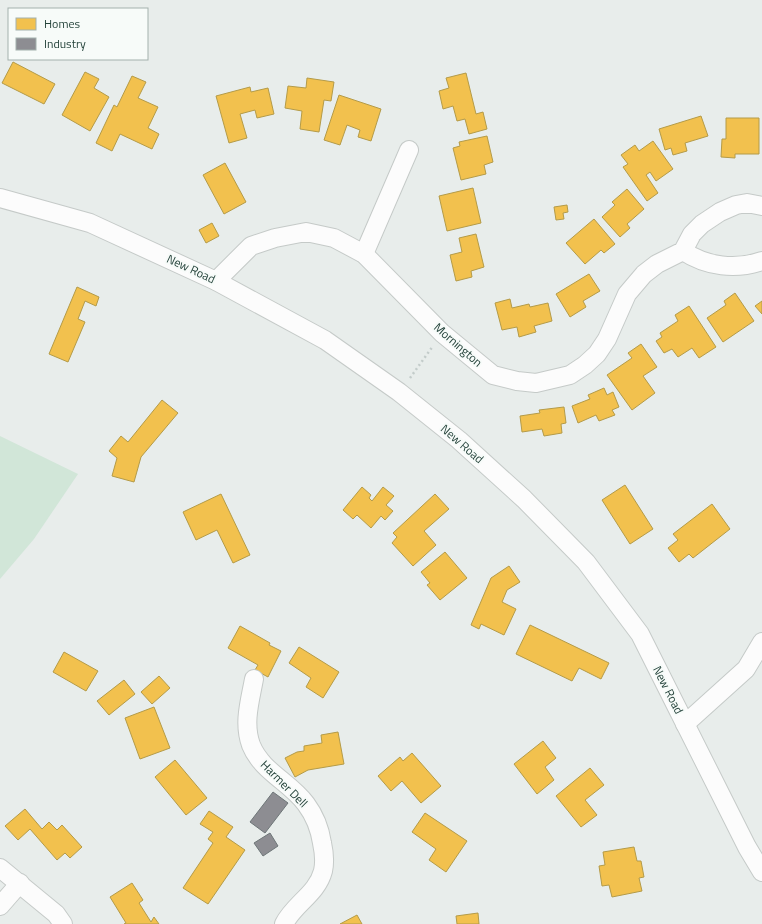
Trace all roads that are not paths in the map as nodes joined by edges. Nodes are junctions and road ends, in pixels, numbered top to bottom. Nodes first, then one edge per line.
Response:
1 (409, 150) dead end
2 (0, 198) edge
3 (762, 206) edge
4 (683, 251) junction
5 (364, 254) junction
6 (762, 261) edge
7 (216, 281) junction
8 (762, 642) edge
9 (254, 679) dead end
10 (685, 724) junction
11 (0, 868) edge
12 (762, 872) edge
13 (20, 883) junction
14 (0, 906) edge
15 (63, 924) edge
16 (284, 924) edge

1 - 5 street
2 - 7 street, New Road
3 - 4 street
4 - 5 street, Mornington
4 - 6 street
5 - 7 street, Mornington
7 - 10 street, New Road
8 - 10 street
9 - 16 street, Harmer Dell
10 - 12 street, New Road
11 - 13 street
13 - 14 street
13 - 15 street

